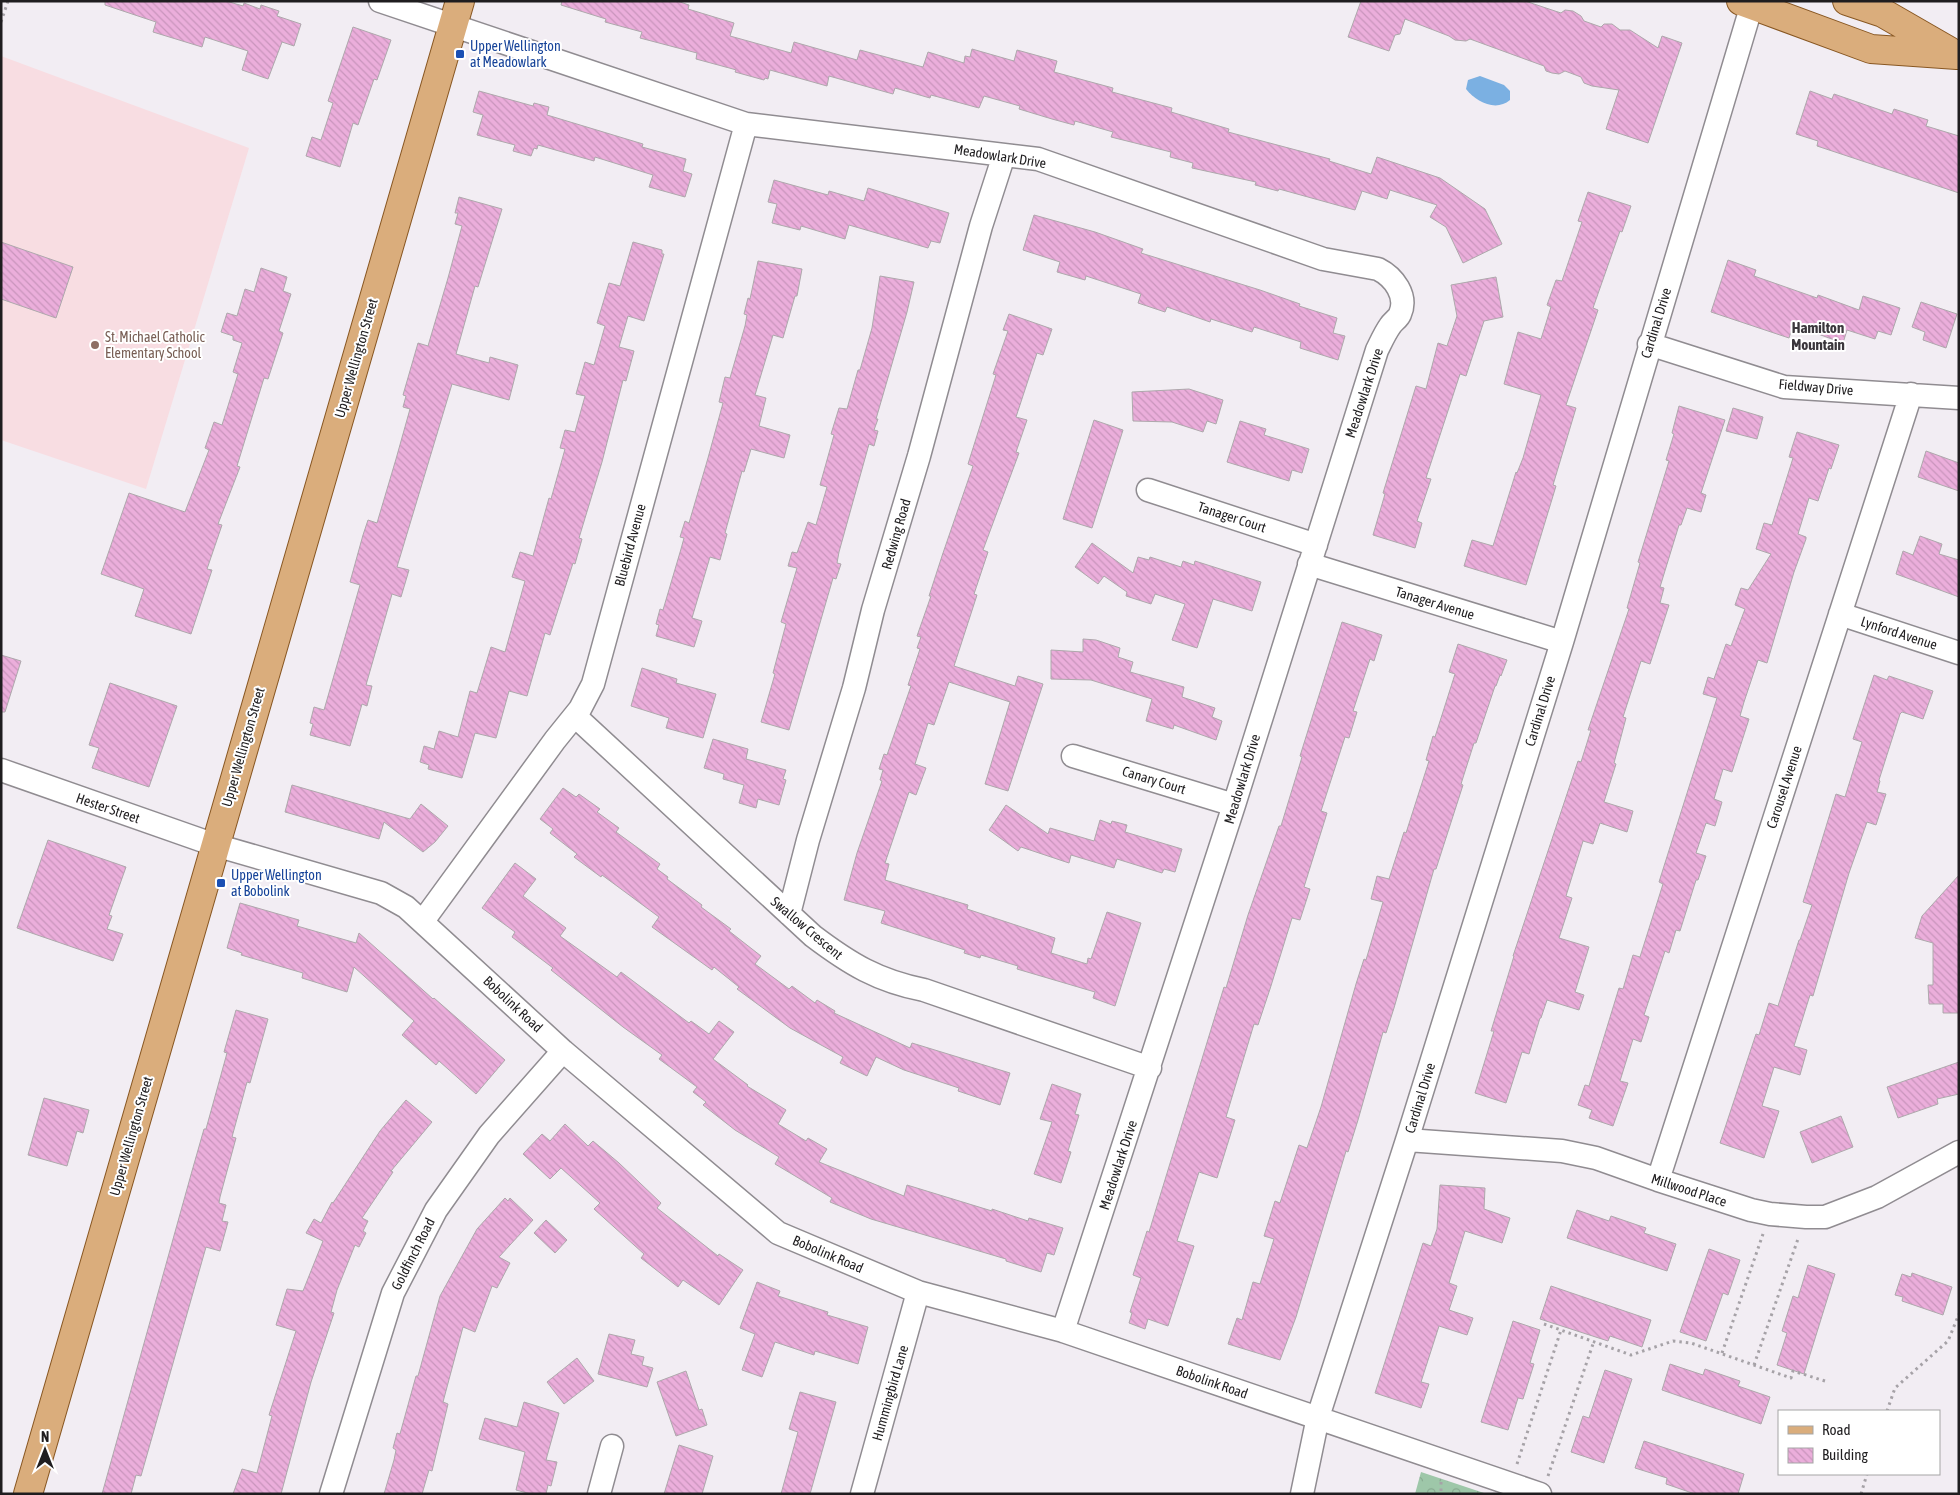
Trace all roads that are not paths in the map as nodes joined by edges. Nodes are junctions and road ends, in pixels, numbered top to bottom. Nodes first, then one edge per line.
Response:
1 (380, 1) edge
2 (1847, 1) edge
3 (1748, 3) edge
4 (456, 14) edge
5 (1958, 55) edge
6 (746, 124) junction
7 (1004, 155) junction
8 (1649, 344) junction
9 (1911, 394) junction
10 (1959, 398) edge
11 (1148, 490) dead end
12 (1312, 554) junction
13 (1840, 614) junction
14 (1562, 642) junction
15 (1959, 653) edge
16 (574, 716) junction
17 (1073, 756) dead end
18 (1, 770) edge
19 (1234, 805) junction
20 (215, 845) junction
21 (788, 914) junction
22 (423, 921) junction
23 (563, 1050) junction
24 (1150, 1068) junction
25 (1407, 1140) junction
26 (1959, 1152) edge
27 (1658, 1180) junction
28 (918, 1292) junction
29 (1063, 1332) junction
30 (1318, 1417) junction
31 (612, 1446) dead end
32 (1542, 1489) edge
33 (28, 1494) edge
34 (331, 1494) edge
35 (599, 1494) edge
36 (862, 1494) edge
37 (1302, 1494) edge

1 - 4 street, Meadowlark Drive
2 - 5 main road
3 - 5 main road
3 - 8 street, Cardinal Drive
4 - 6 street, Meadowlark Drive
4 - 20 main road, Upper Wellington Street
6 - 7 street, Meadowlark Drive
6 - 16 street, Bluebird Avenue
7 - 12 street, Meadowlark Drive
7 - 21 street, Redwing Road
8 - 9 street, Fieldway Drive
8 - 14 street, Cardinal Drive
9 - 10 street, Fieldway Drive
9 - 13 street, Carousel Avenue
11 - 12 street, Tanager Court
12 - 14 street, Tanager Avenue
12 - 19 street, Meadowlark Drive
13 - 15 street, Lynford Avenue
13 - 27 street, Carousel Avenue
14 - 25 street, Cardinal Drive
16 - 21 street, Swallow Crescent
16 - 22 street, Bluebird Avenue
17 - 19 street, Canary Court
18 - 20 street, Hester Street
19 - 24 street, Meadowlark Drive
20 - 22 street, Bobolink Road
20 - 33 main road, Upper Wellington Street
21 - 24 street, Swallow Crescent
22 - 23 street, Bobolink Road
23 - 28 street, Bobolink Road
23 - 34 street, Goldfinch Road
24 - 29 street, Meadowlark Drive
25 - 27 street, Millwood Place
25 - 30 street, Cardinal Drive
26 - 27 street, Millwood Place
28 - 29 street, Bobolink Road
28 - 36 street, Hummingbird Lane
29 - 30 street, Bobolink Road
30 - 32 street, Bobolink Road
30 - 37 street, Cardinal Drive
31 - 35 street

